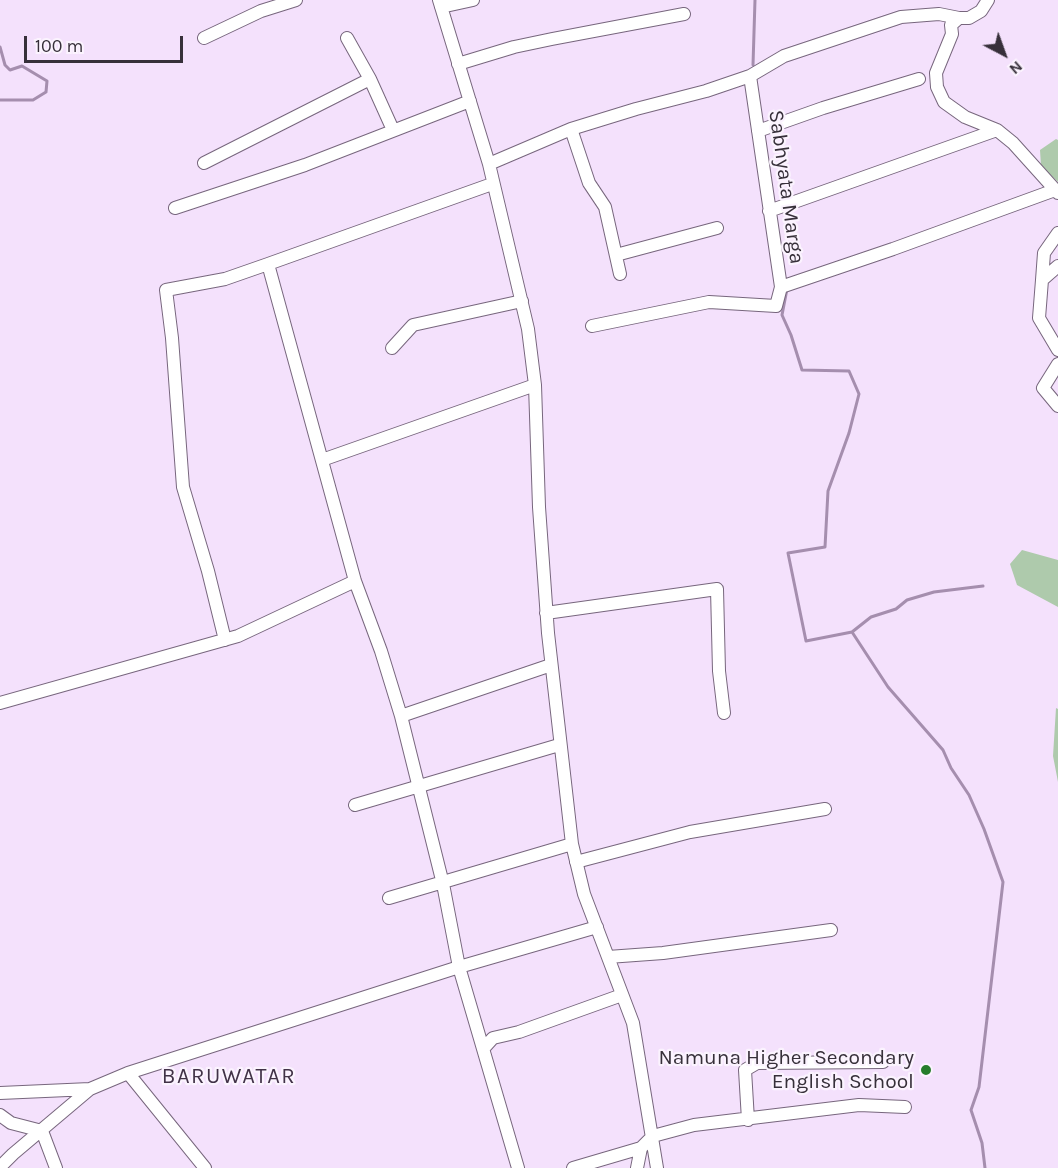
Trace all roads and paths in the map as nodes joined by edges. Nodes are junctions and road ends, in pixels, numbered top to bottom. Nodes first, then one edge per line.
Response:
1 (296, 0) edge
2 (473, 0) edge
3 (988, 0) edge
4 (440, 3) edge
5 (684, 14) dead end
6 (958, 18) junction
7 (204, 38) dead end
8 (347, 38) dead end
9 (459, 64) junction
10 (750, 76) junction
11 (370, 79) junction
12 (919, 79) dead end
13 (470, 101) junction
14 (571, 129) junction
15 (393, 130) junction
16 (997, 130) junction
17 (758, 131) junction
18 (204, 163) dead end
19 (489, 164) junction
20 (492, 184) junction
21 (1056, 191) edge
22 (175, 208) dead end
23 (769, 211) junction
24 (717, 228) dead end
25 (1058, 232) edge
26 (616, 255) junction
27 (268, 264) junction
28 (1058, 266) edge
29 (620, 274) dead end
30 (1042, 280) junction
31 (781, 287) junction
32 (522, 301) junction
33 (592, 326) dead end
34 (392, 348) dead end
35 (1058, 350) edge
36 (1058, 364) edge
37 (536, 385) junction
38 (1058, 406) edge
39 (322, 460) junction
40 (355, 581) junction
41 (546, 613) junction
42 (225, 640) junction
43 (551, 665) junction
44 (0, 703) edge
45 (724, 713) dead end
46 (401, 716) junction
47 (559, 745) junction
48 (420, 786) junction
49 (355, 805) dead end
50 (825, 809) dead end
51 (573, 844) junction
52 (576, 862) junction
53 (443, 884) junction
54 (389, 898) dead end
55 (597, 927) junction
56 (831, 930) dead end
57 (608, 957) junction
58 (459, 967) junction
59 (622, 995) junction
60 (483, 1049) junction
61 (883, 1062) dead end
62 (128, 1073) junction
63 (90, 1089) junction
64 (0, 1093) edge
65 (905, 1107) dead end
66 (0, 1115) edge
67 (748, 1120) junction
68 (42, 1131) junction
69 (653, 1136) junction
70 (641, 1148) junction
71 (0, 1167) edge
72 (56, 1168) edge
73 (205, 1168) edge
74 (518, 1168) edge
75 (573, 1168) edge
76 (637, 1168) edge
77 (657, 1168) edge

1 - 7 street
2 - 4 street
3 - 6 street
4 - 9 street
5 - 9 street
6 - 10 street
6 - 16 street
8 - 11 street
9 - 13 street
10 - 14 street
10 - 17 street, Sabhyata Marga
11 - 15 street
11 - 18 street
12 - 17 street
13 - 15 street
13 - 19 street
14 - 19 street
14 - 26 street
15 - 22 street
16 - 21 street
16 - 23 street
17 - 23 street, Sabhyata Marga
19 - 20 street
20 - 27 street
20 - 32 street
21 - 31 street, Sabhyata Marga
23 - 31 street, Sabhyata Marga
24 - 26 street
25 - 30 street
26 - 29 street
27 - 39 street
27 - 42 street
28 - 30 street
30 - 35 street
31 - 33 street
32 - 34 street
32 - 37 street
36 - 38 street
37 - 39 street
37 - 41 street
39 - 40 street
40 - 42 street
40 - 46 street
41 - 43 street
41 - 45 street
42 - 44 street
43 - 46 street
43 - 47 street
46 - 48 street
47 - 48 street
47 - 51 street
48 - 49 street
48 - 53 street
50 - 52 street
51 - 52 street
51 - 53 street
52 - 55 street
53 - 54 street
53 - 58 street
55 - 57 street
55 - 58 street
56 - 57 street
57 - 59 street
58 - 60 street
58 - 62 street
59 - 60 street
59 - 69 street
60 - 74 street
61 - 67 street
62 - 63 street
62 - 73 street
63 - 64 street
63 - 68 street
65 - 67 street
66 - 68 street
67 - 69 street
68 - 71 street
68 - 72 street
69 - 70 street
69 - 77 street
70 - 75 street
70 - 76 street

